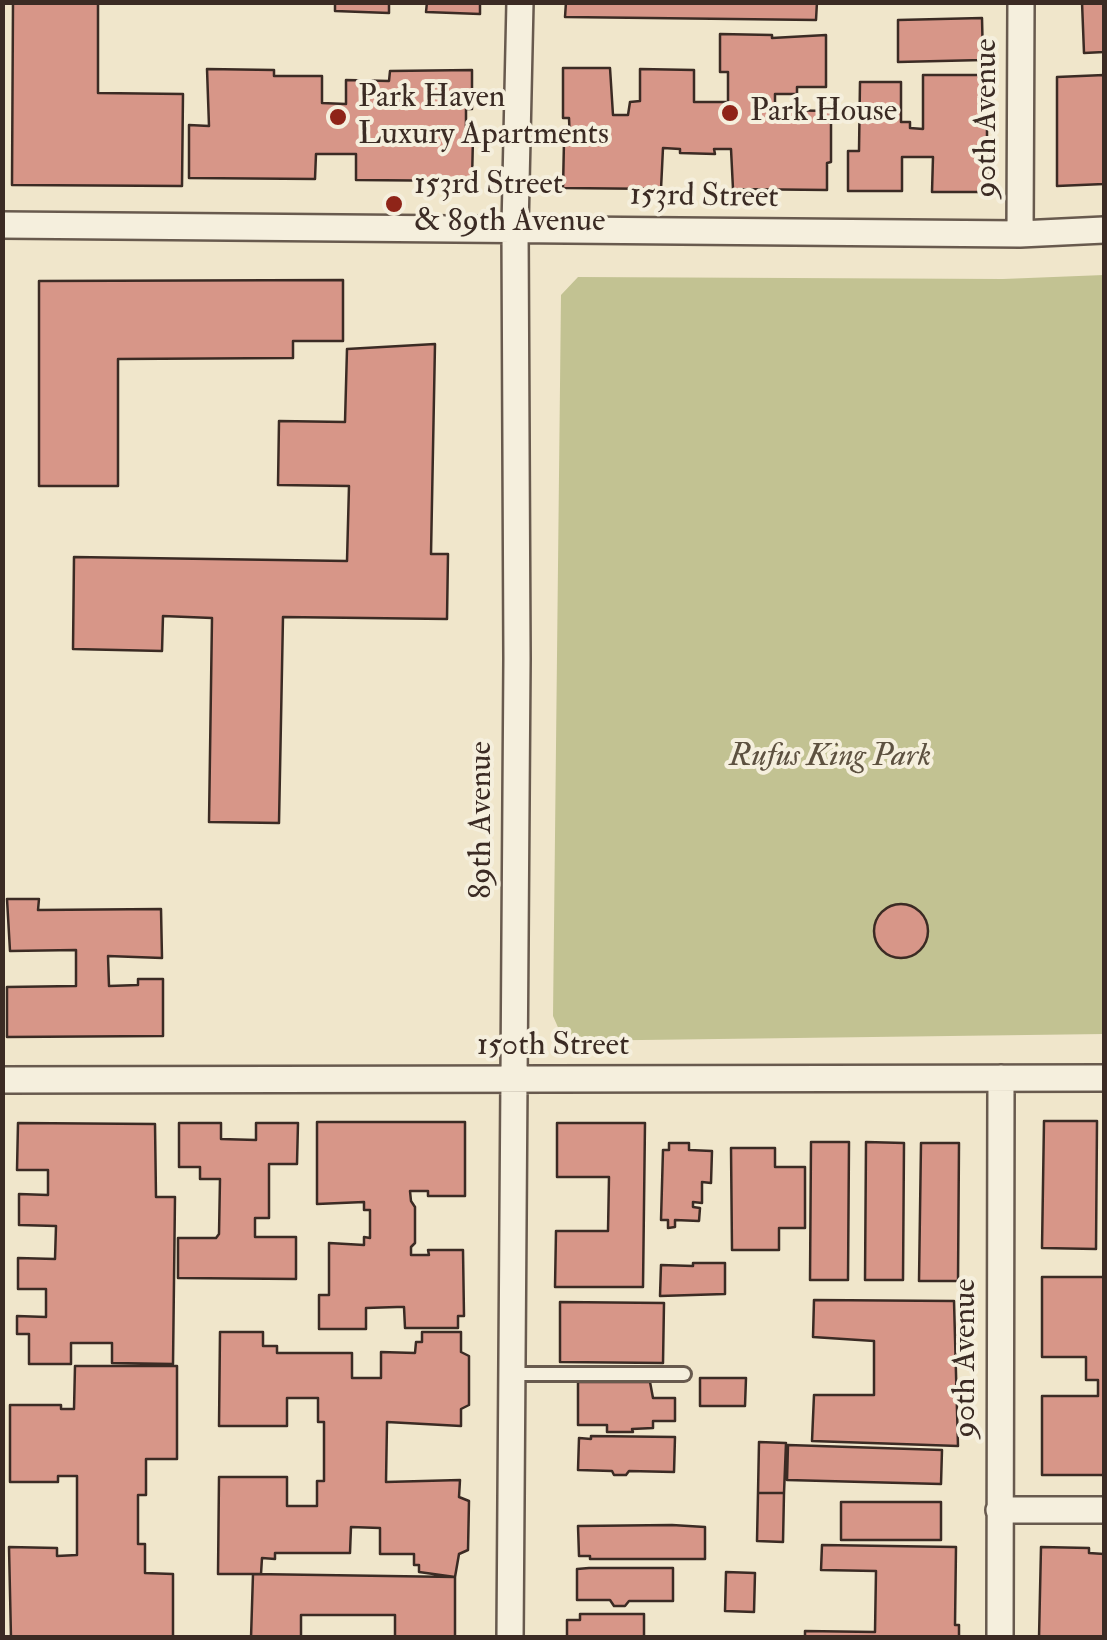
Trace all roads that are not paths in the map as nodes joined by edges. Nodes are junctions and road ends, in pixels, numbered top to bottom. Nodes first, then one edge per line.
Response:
1 (520, 2) edge
2 (1021, 2) edge
3 (2, 225) edge
4 (515, 228) junction
5 (1104, 230) edge
6 (1020, 234) junction
7 (1001, 1078) junction
8 (1104, 1078) edge
9 (514, 1079) junction
10 (2, 1080) edge
11 (512, 1374) junction
12 (684, 1374) dead end
13 (1000, 1510) junction
14 (1104, 1510) edge
15 (510, 1638) edge
16 (1000, 1638) edge

1 - 4 street, 89th Avenue
2 - 6 street, 90th Avenue
3 - 4 street, 153rd Street
4 - 6 street, 153rd Street
4 - 9 street, 89th Avenue
5 - 6 street, 153rd Street
7 - 8 street, 150th Street
7 - 9 street, 150th Street
7 - 13 street, 90th Avenue
9 - 10 street, 150th Street
9 - 11 street, 89th Avenue
11 - 12 lane
11 - 15 street, 89th Avenue
13 - 14 street
13 - 16 street, 90th Avenue

